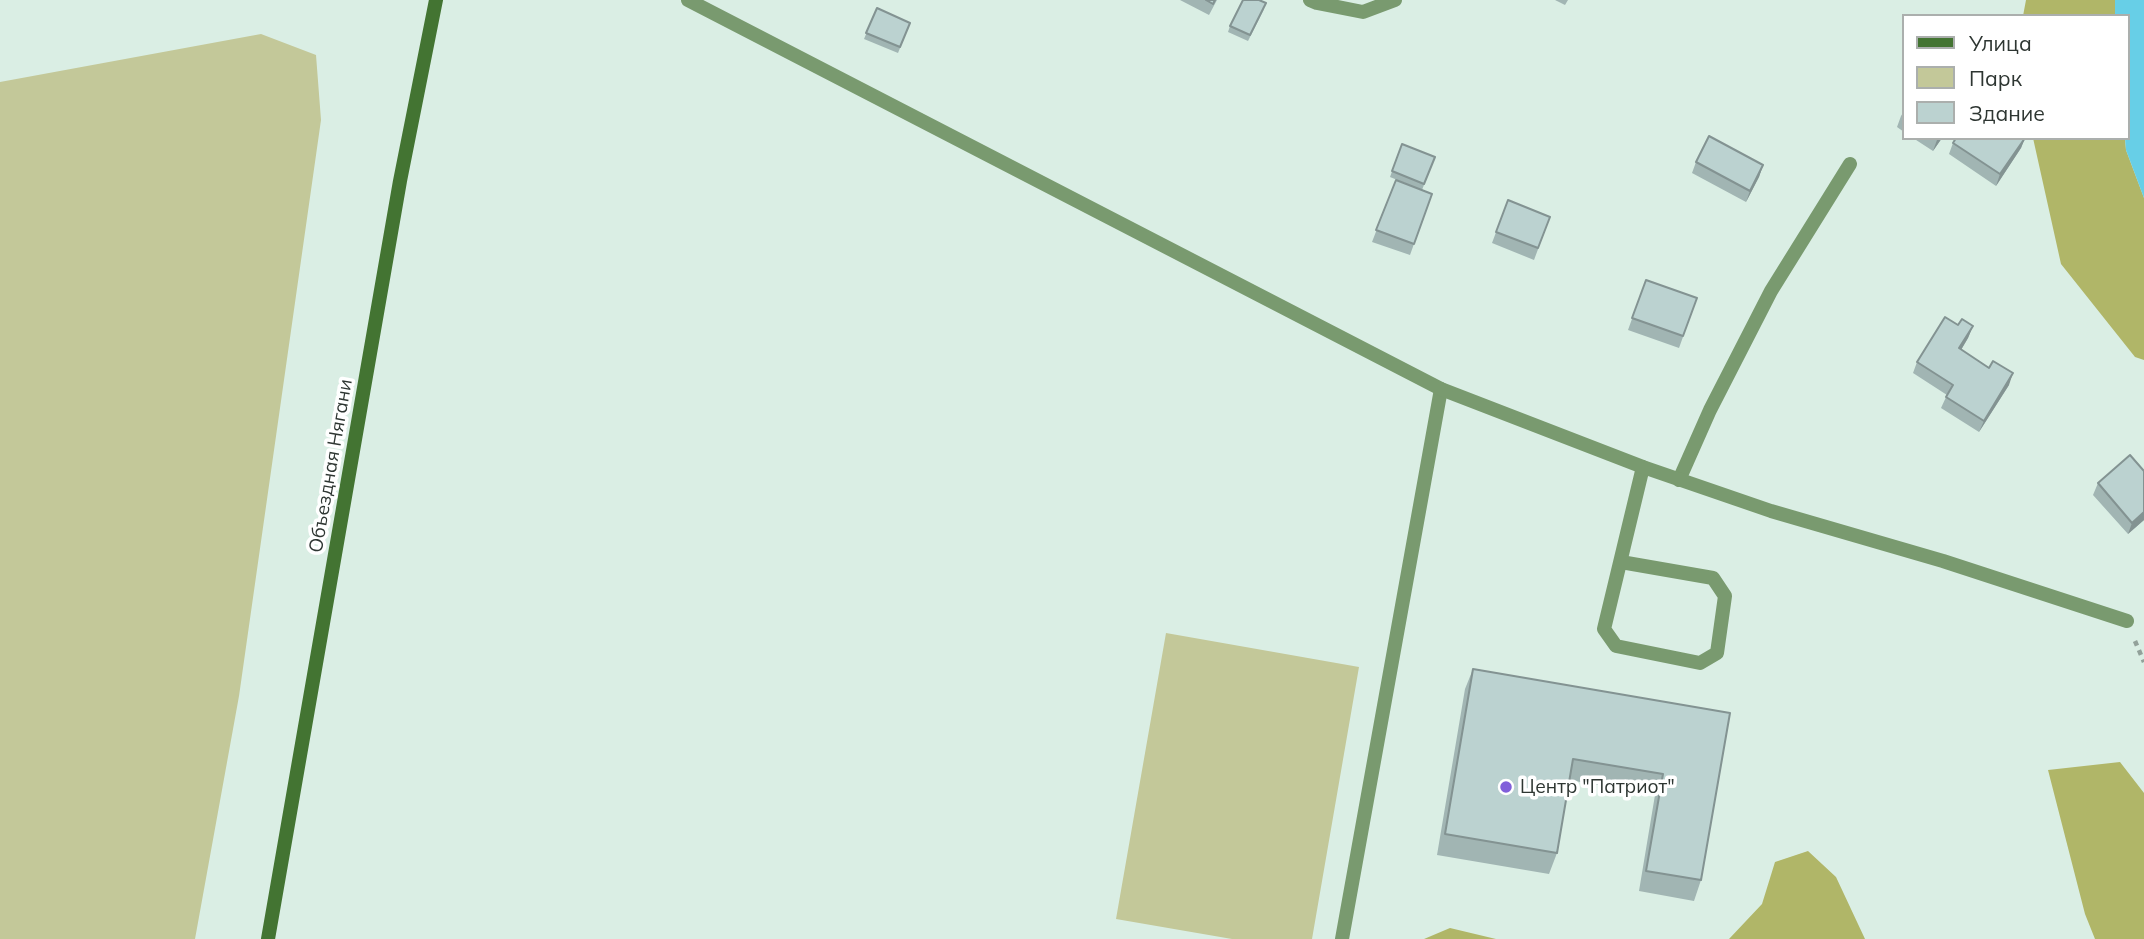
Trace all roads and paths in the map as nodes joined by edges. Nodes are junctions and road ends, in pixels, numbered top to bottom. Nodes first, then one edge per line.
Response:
1 (436, 0) edge
2 (688, 0) edge
3 (1310, 0) edge
4 (1395, 0) edge
5 (1850, 164) dead end
6 (1441, 389) junction
7 (1643, 467) junction
8 (1679, 480) junction
9 (1621, 562) junction
10 (2127, 621) dead end
11 (268, 939) edge
12 (1342, 939) edge

1 - 11 main road, Объездная Нягани
2 - 6 street
3 - 4 street
5 - 8 street
6 - 7 street
6 - 12 street
7 - 8 street
7 - 9 street
8 - 10 street
9 - 9 street

